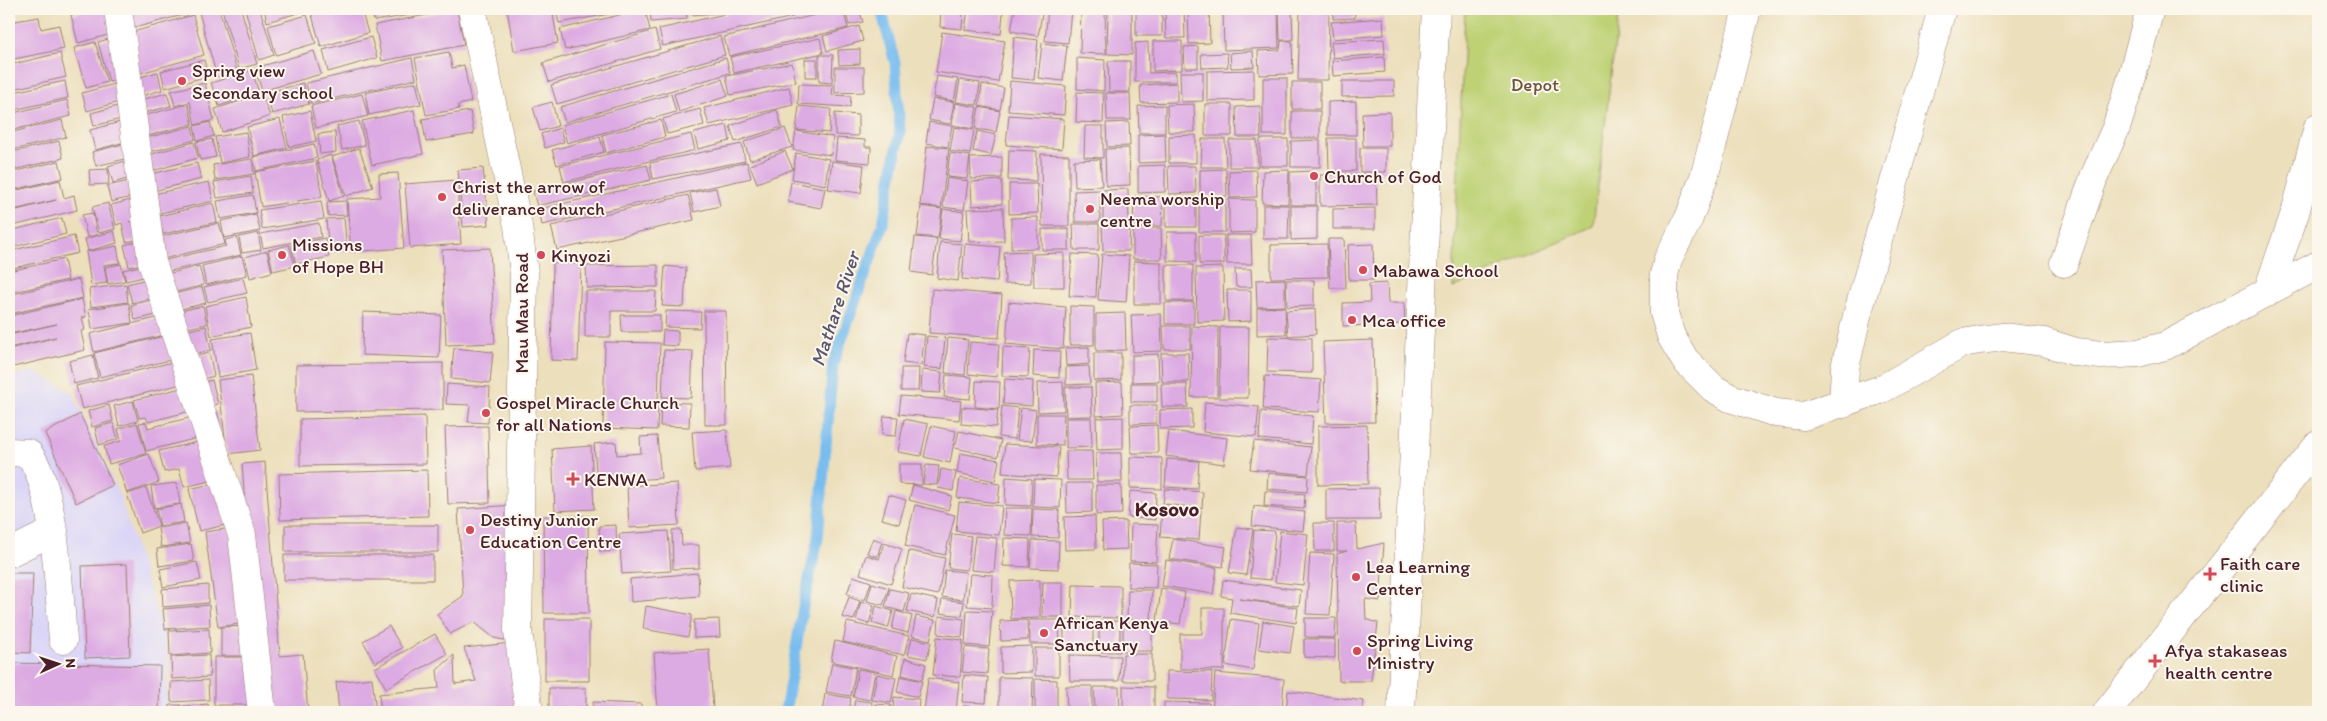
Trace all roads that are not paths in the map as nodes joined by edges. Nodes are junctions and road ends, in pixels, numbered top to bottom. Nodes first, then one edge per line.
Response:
1 (118, 9) edge
2 (472, 9) edge
3 (1436, 9) edge
4 (1747, 9) edge
5 (1942, 9) edge
6 (2150, 9) edge
7 (2318, 127) edge
8 (2064, 264) dead end
9 (2318, 265) edge
10 (2267, 293) junction
11 (1843, 404) junction
12 (2318, 445) edge
13 (9, 452) edge
14 (54, 531) junction
15 (9, 553) edge
16 (63, 640) dead end
17 (262, 712) edge
18 (529, 712) edge
19 (1401, 712) edge
20 (2107, 712) edge

1 - 17 street
2 - 18 street, Mau Mau Road
3 - 19 street
4 - 11 street
5 - 11 street
6 - 8 street
7 - 10 street
9 - 10 street
10 - 11 street
12 - 20 street
13 - 14 street
14 - 15 street
14 - 16 street

